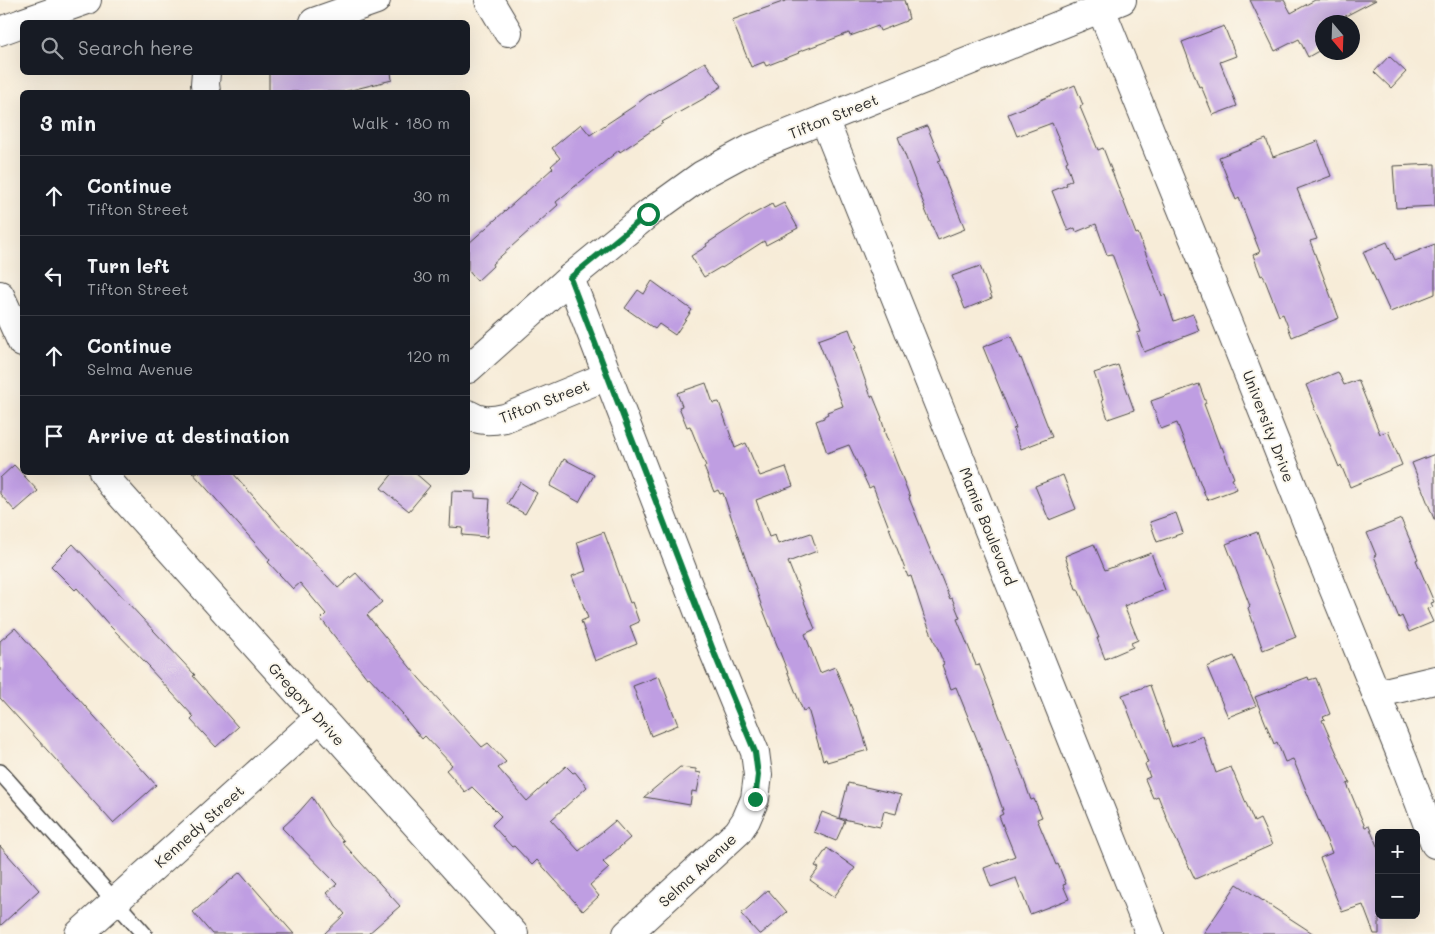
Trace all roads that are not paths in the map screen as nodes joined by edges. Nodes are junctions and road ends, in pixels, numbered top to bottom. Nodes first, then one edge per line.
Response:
1 (87, 0) edge
2 (376, 0) edge
3 (489, 0) edge
4 (1111, 5) edge
5 (31, 20) edge
6 (320, 20) edge
7 (20, 24) edge
8 (0, 31) edge
9 (508, 32) dead end
10 (206, 75) edge
11 (206, 90) edge
12 (824, 119) junction
13 (570, 278) junction
14 (0, 295) edge
15 (20, 329) edge
16 (470, 367) edge
17 (607, 376) junction
18 (470, 415) edge
19 (105, 475) edge
20 (1435, 680) edge
21 (1376, 694) junction
22 (319, 718) junction
23 (0, 772) edge
24 (1435, 844) edge
25 (114, 902) junction
26 (80, 934) edge
27 (144, 934) edge
28 (514, 934) edge
29 (627, 934) edge
30 (1150, 934) edge

1 - 5 main road
2 - 6 main road
3 - 9 main road
4 - 12 main road, Tifton Street
4 - 21 main road, University Drive
7 - 8 main road
10 - 11 main road
12 - 13 main road, Tifton Street
12 - 30 main road, Mamie Boulevard
13 - 16 main road, Tifton Street
13 - 17 main road, Tifton Street
14 - 15 main road
17 - 18 main road, Tifton Street
17 - 29 main road, Selma Avenue
19 - 22 main road, Gregory Drive
20 - 21 main road
21 - 24 main road, University Drive
22 - 25 main road, Kennedy Street
22 - 28 main road, Gregory Drive
23 - 25 lane
25 - 26 main road, Kennedy Street
25 - 27 lane

